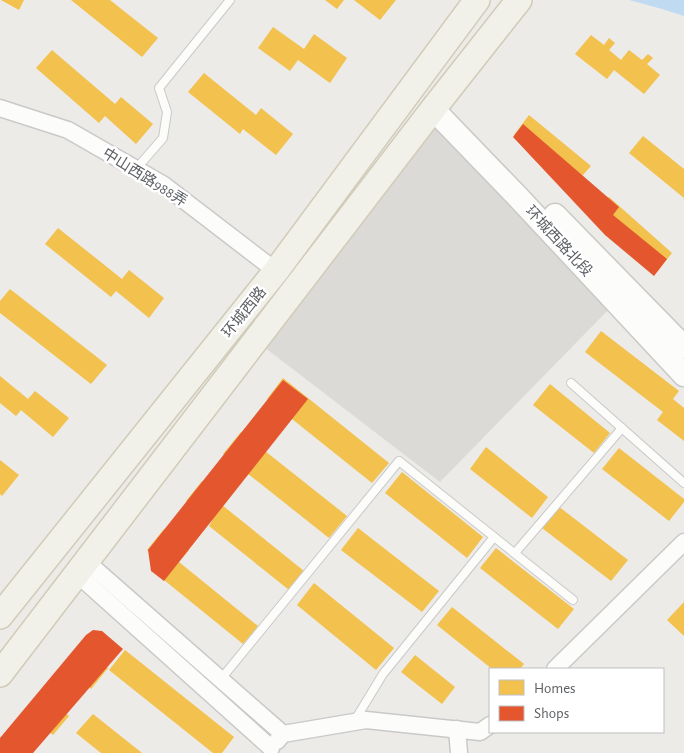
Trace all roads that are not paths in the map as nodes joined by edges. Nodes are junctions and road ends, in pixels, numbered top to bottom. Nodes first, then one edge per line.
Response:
1 (230, 0) edge
2 (519, 0) edge
3 (472, 6) edge
4 (437, 104) junction
5 (0, 108) edge
6 (136, 169) junction
7 (276, 271) junction
8 (684, 346) edge
9 (684, 375) edge
10 (571, 382) dead end
11 (622, 428) junction
12 (684, 483) edge
13 (494, 537) junction
14 (684, 542) edge
15 (515, 553) junction
16 (82, 568) junction
17 (573, 600) dead end
18 (0, 616) edge
19 (556, 668) edge
20 (0, 674) edge
21 (221, 680) junction
22 (353, 722) junction
23 (489, 726) edge
24 (458, 729) junction
25 (283, 734) junction
26 (268, 750) edge
27 (459, 753) edge

1 - 6 lane
2 - 4 main road, 环城西路
3 - 7 main road, 环城西路
4 - 8 street, 环城西路北段
4 - 9 street, 环城西路北段
4 - 16 main road, 环城西路
5 - 6 street, 中山西路988弄
6 - 7 street, 中山西路988弄
7 - 18 main road, 环城西路
10 - 11 lane
11 - 12 lane
11 - 15 lane
13 - 15 lane
13 - 21 lane
13 - 22 lane
14 - 19 street
15 - 17 lane
16 - 20 main road, 环城西路
16 - 21 street
16 - 26 street
21 - 25 street
22 - 24 street
22 - 25 street
23 - 24 street
24 - 27 street
25 - 26 street

